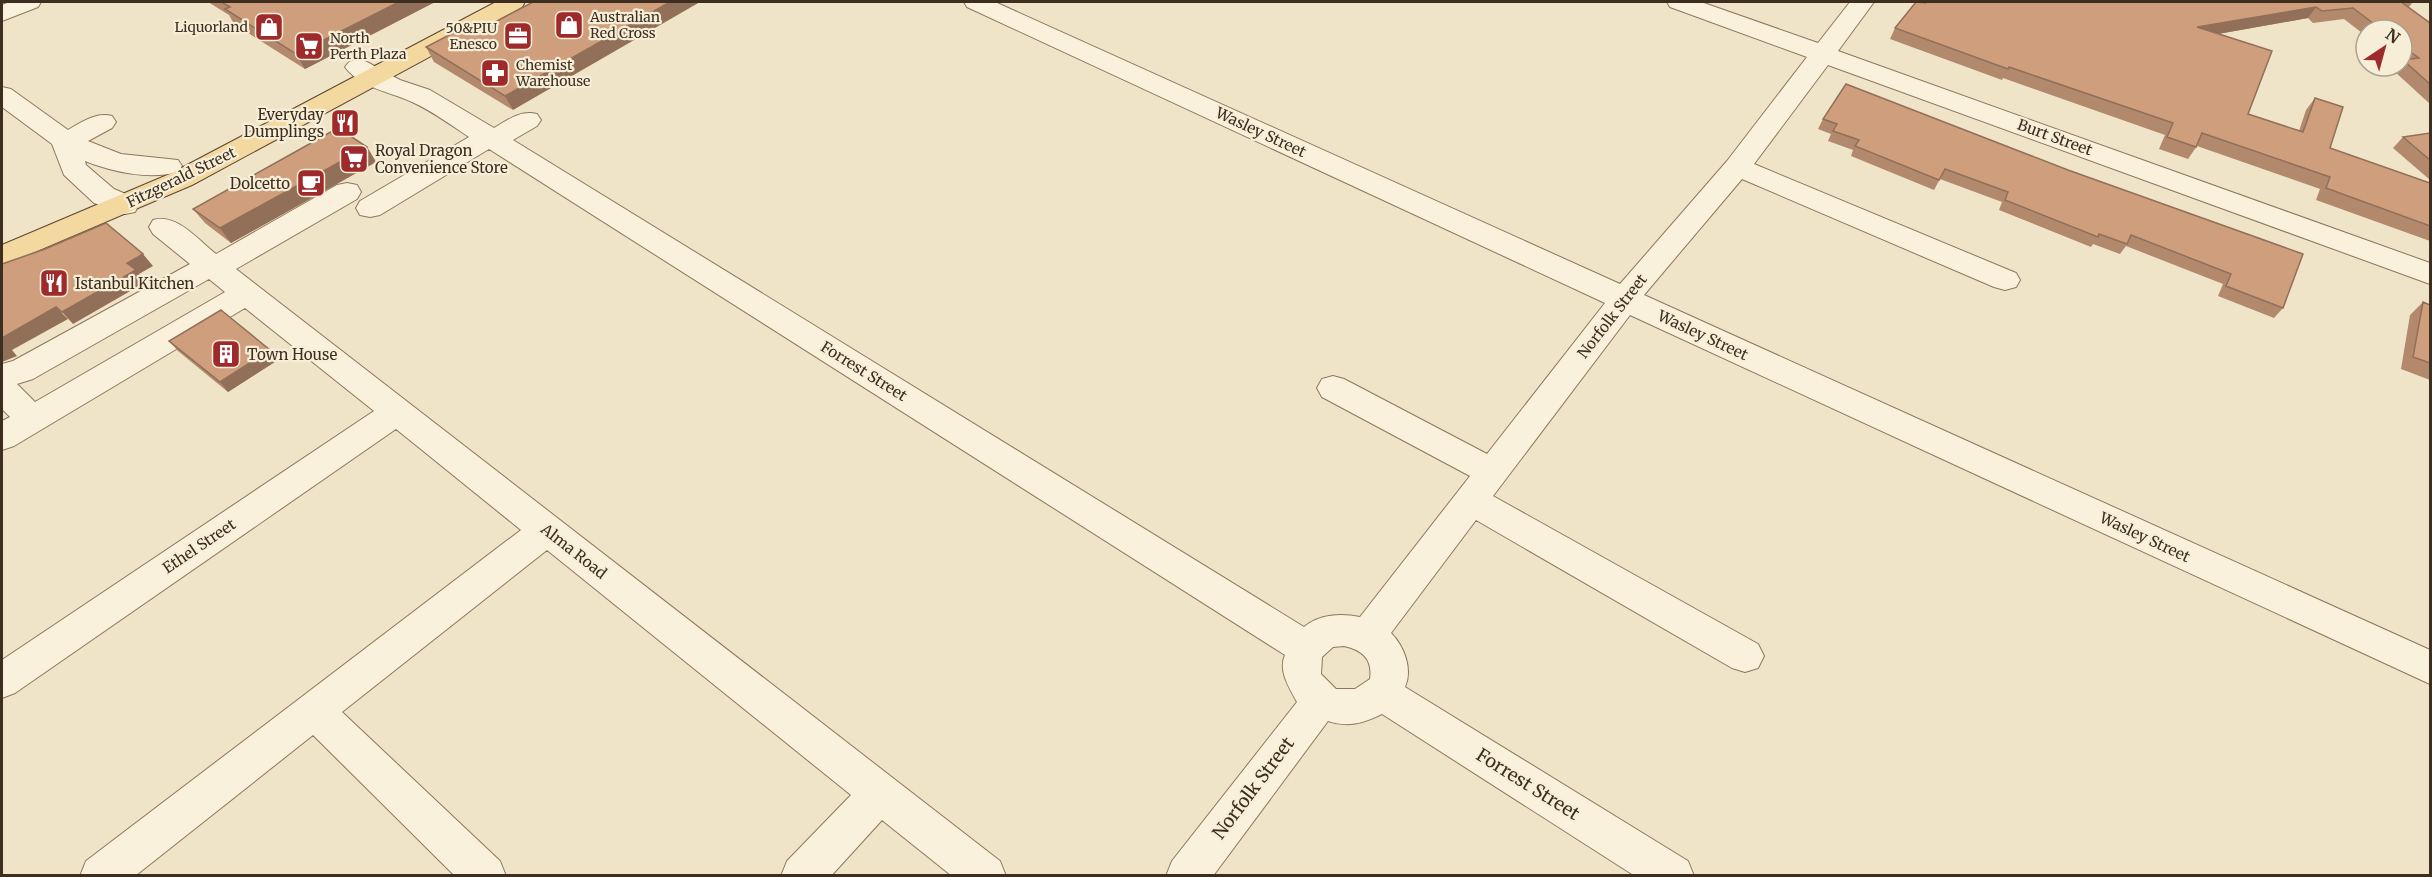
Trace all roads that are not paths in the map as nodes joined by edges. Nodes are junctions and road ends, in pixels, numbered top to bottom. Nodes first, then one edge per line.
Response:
1 (29, 2) edge
2 (481, 2) edge
3 (513, 2) edge
4 (976, 2) edge
5 (1679, 2) edge
6 (1862, 2) edge
7 (2, 14) edge
8 (1824, 53) junction
9 (376, 66) junction
10 (2, 95) edge
11 (528, 120) dead end
12 (103, 122) dead end
13 (492, 138) junction
14 (65, 142) junction
15 (168, 166) junction
16 (1737, 167) junction
17 (347, 192) dead end
18 (115, 200) junction
19 (370, 208) dead end
20 (163, 227) dead end
21 (2, 238) edge
22 (2, 256) edge
23 (213, 267) junction
24 (2430, 274) edge
25 (2005, 279) dead end
26 (247, 293) junction
27 (1625, 299) junction
28 (2, 376) edge
29 (1333, 388) dead end
30 (2, 389) edge
31 (397, 412) junction
32 (32, 419) junction
33 (2, 437) edge
34 (1493, 472) junction
35 (1472, 501) junction
36 (547, 530) junction
37 (1368, 636) junction
38 (1306, 648) junction
39 (1745, 656) dead end
40 (2430, 668) edge
41 (2, 681) edge
42 (1383, 694) junction
43 (1320, 701) junction
44 (314, 710) junction
45 (880, 793) junction
46 (101, 876) edge
47 (485, 876) edge
48 (802, 876) edge
49 (985, 876) edge
50 (1187, 876) edge
51 (1673, 876) edge

1 - 7 street
2 - 9 main road, Fitzgerald Street
3 - 9 main road, Fitzgerald Street
4 - 27 street, Wasley Street
5 - 8 street, Burt Street
6 - 8 street, Norfolk Street
8 - 16 street, Norfolk Street
8 - 24 street, Burt Street
9 - 13 street, Forrest Street
9 - 15 main road, Fitzgerald Street
9 - 18 main road, Fitzgerald Street
10 - 14 street
11 - 13 street
12 - 14 street
13 - 19 street
13 - 38 street, Forrest Street
14 - 15 street
14 - 18 street
15 - 18 main road, Fitzgerald Street
16 - 25 street
16 - 27 street, Norfolk Street
17 - 23 street
18 - 21 main road, Fitzgerald Street
18 - 22 main road, Fitzgerald Street
20 - 23 street, Alma Road
23 - 26 street, Alma Road
23 - 28 street
26 - 31 street, Alma Road
26 - 32 street
27 - 34 street, Norfolk Street
27 - 40 street, Wasley Street
29 - 34 street
30 - 32 street
31 - 36 street, Alma Road
31 - 41 street, Ethel Street
32 - 33 street
34 - 35 street, Norfolk Street
35 - 37 street, Norfolk Street
35 - 39 street
36 - 44 street
36 - 45 street, Alma Road
37 - 38 street
37 - 42 street
38 - 43 street
42 - 43 street
42 - 51 street, Forrest Street
43 - 50 street, Norfolk Street
44 - 46 street
44 - 47 street
45 - 48 street
45 - 49 street, Alma Road

